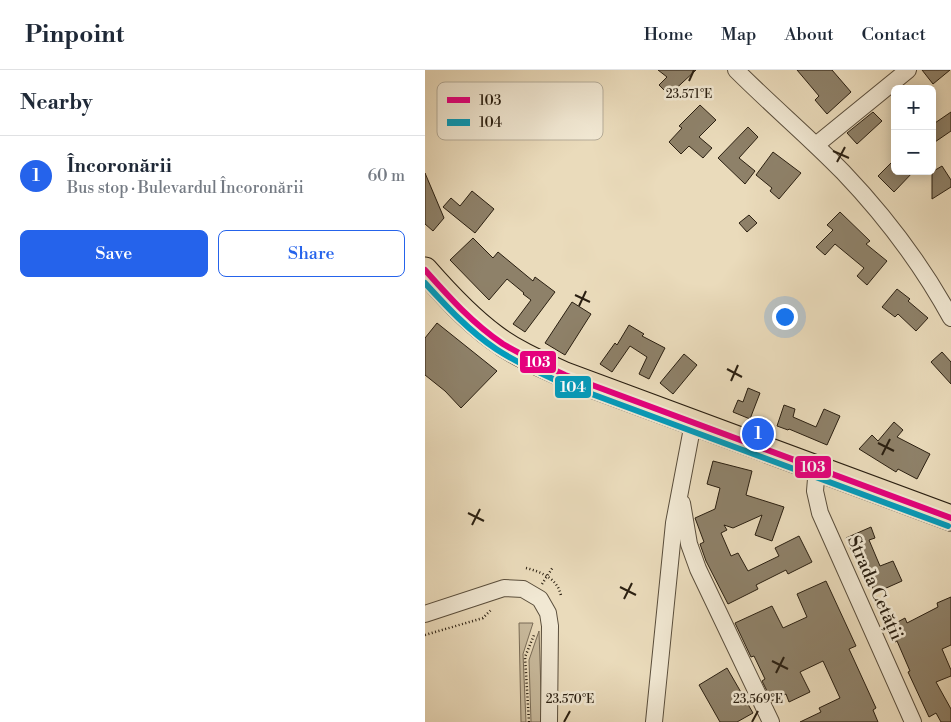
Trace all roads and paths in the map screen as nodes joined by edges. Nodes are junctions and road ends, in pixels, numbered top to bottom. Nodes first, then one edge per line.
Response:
1 (736, 70) edge
2 (907, 70) edge
3 (816, 145) junction
4 (425, 270) edge
5 (951, 318) edge
6 (693, 423) junction
7 (817, 468) junction
8 (680, 490) junction
9 (951, 518) edge
10 (553, 567) dead end
11 (526, 568) dead end
12 (548, 576) junction
13 (535, 596) junction
14 (561, 596) dead end
15 (494, 607) dead end
16 (425, 614) edge
17 (534, 634) dead end
18 (425, 635) edge
19 (529, 722) edge
20 (549, 722) edge
21 (654, 722) edge
22 (771, 722) edge
23 (913, 722) edge

1 - 3 street
2 - 3 street
3 - 5 street
4 - 6 main road
6 - 7 main road
6 - 8 street
7 - 9 main road
7 - 23 street, Strada Cetății
8 - 21 street
8 - 22 street
10 - 12 path
11 - 12 path
12 - 13 path
12 - 14 path
13 - 16 street
13 - 20 street
15 - 18 path
17 - 19 path

